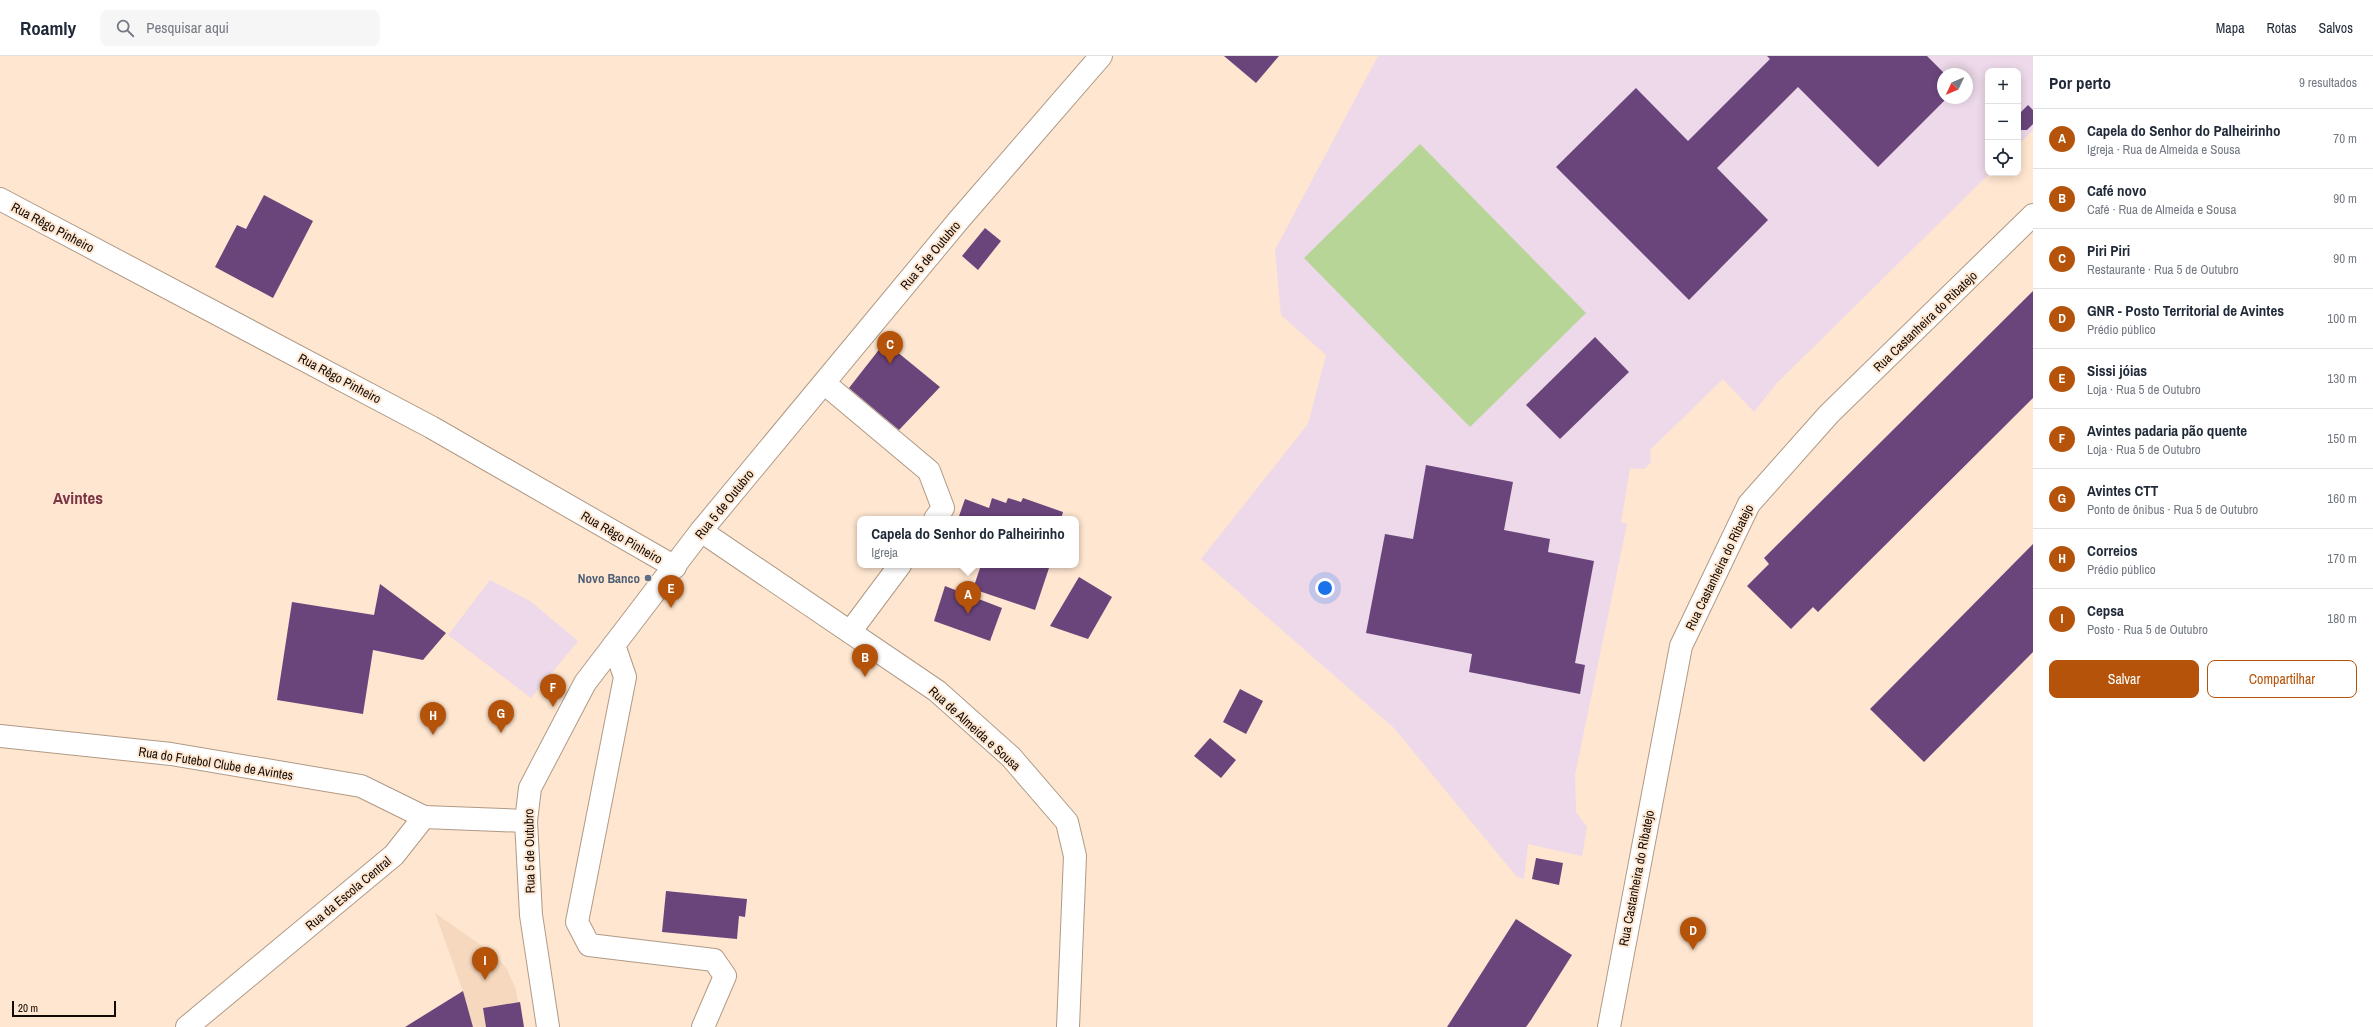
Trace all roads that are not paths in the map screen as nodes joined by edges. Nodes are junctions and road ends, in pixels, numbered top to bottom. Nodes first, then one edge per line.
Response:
1 (1101, 56) edge
2 (0, 199) edge
3 (2033, 215) edge
4 (824, 382) junction
5 (937, 516) edge
6 (701, 531) junction
7 (675, 567) junction
8 (898, 568) edge
9 (850, 632) junction
10 (614, 645) junction
11 (0, 736) edge
12 (424, 817) junction
13 (526, 821) junction
14 (187, 1027) edge
15 (548, 1027) edge
16 (703, 1027) edge
17 (1068, 1027) edge
18 (1609, 1027) edge

1 - 4 street, Rua 5 de Outubro
2 - 7 street, Rua Rêgo Pinheiro
3 - 18 street, Rua Castanheira do Ribatejo
4 - 5 street
4 - 6 street, Rua 5 de Outubro
6 - 7 street, Rua 5 de Outubro
6 - 9 street, Rua de Almeida e Sousa
7 - 10 street, Rua 5 de Outubro
8 - 9 street
9 - 17 street, Rua de Almeida e Sousa
10 - 13 street, Rua 5 de Outubro
10 - 16 street
11 - 12 street, Rua do Futebol Clube de Avintes
12 - 13 street
12 - 14 street, Rua da Escola Central
13 - 15 street, Rua 5 de Outubro

